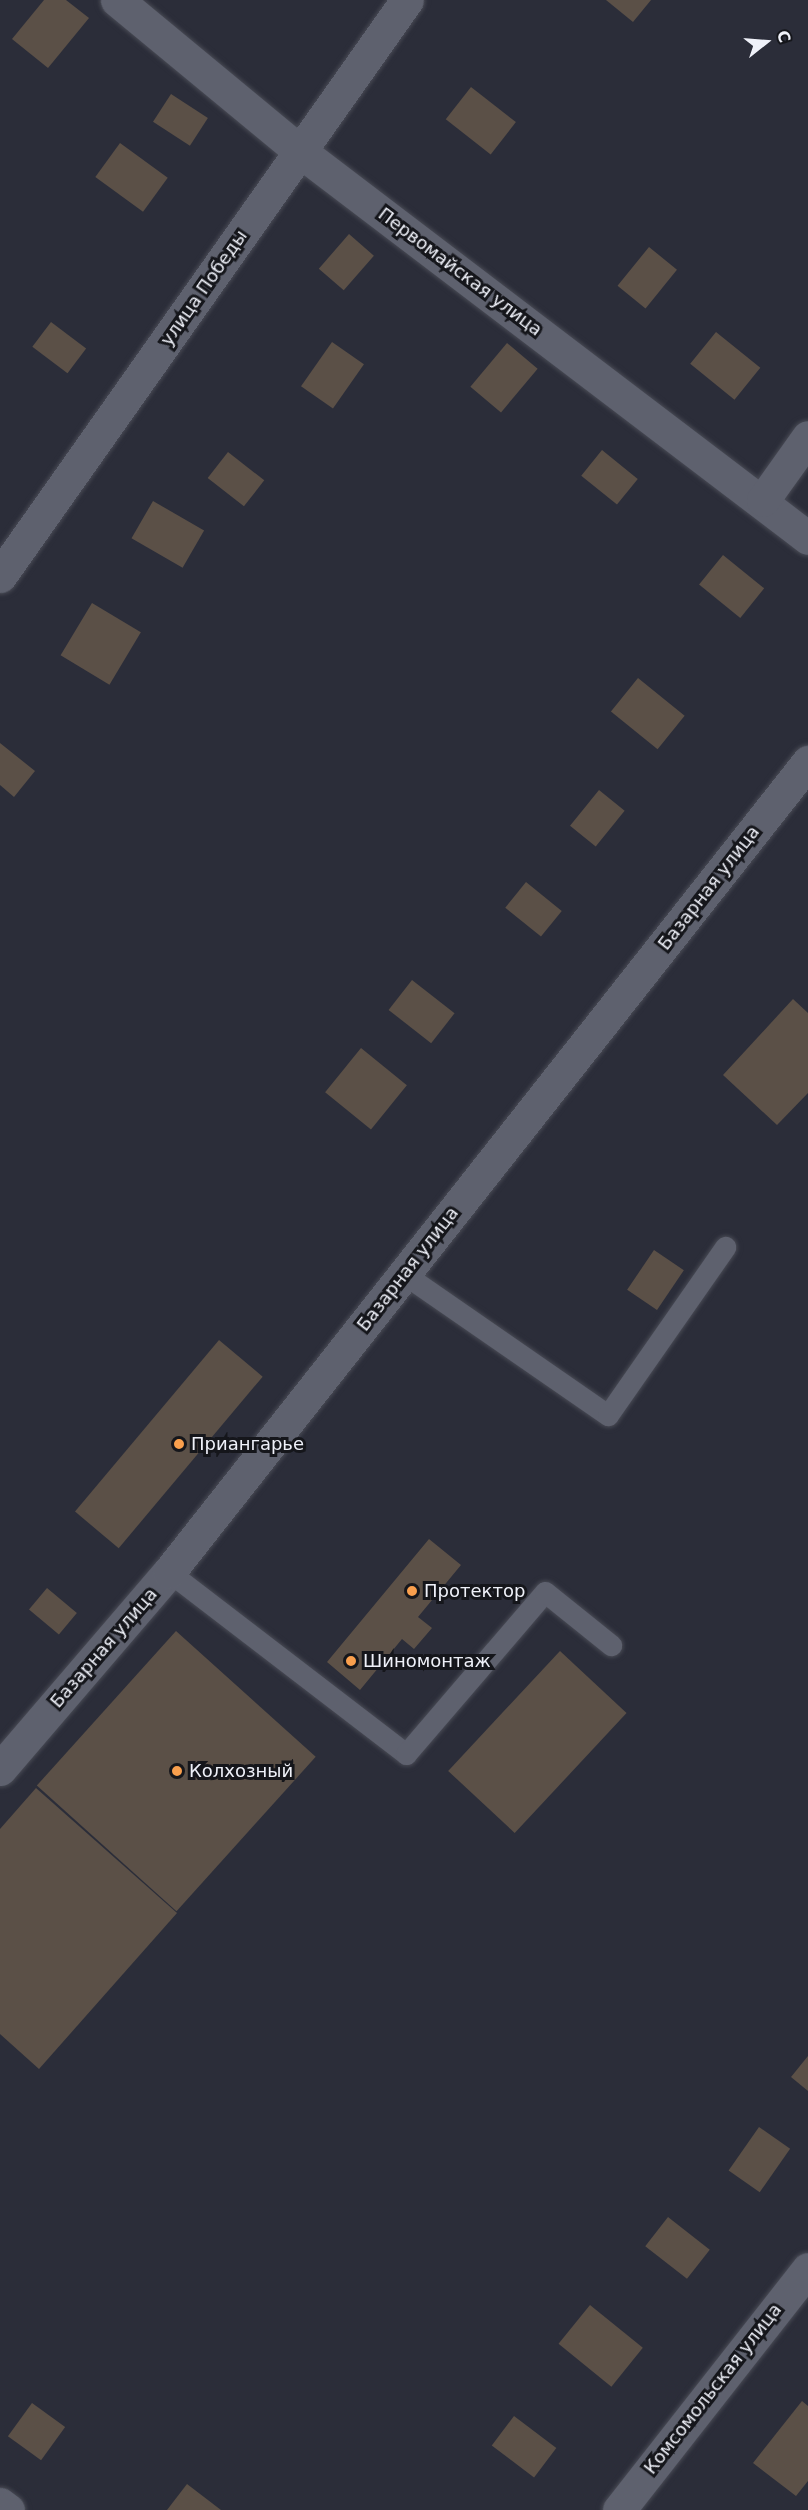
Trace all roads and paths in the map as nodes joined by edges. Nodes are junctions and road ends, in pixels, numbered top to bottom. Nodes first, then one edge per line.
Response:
1 (117, 0) edge
2 (407, 0) edge
3 (301, 153) junction
4 (808, 437) edge
5 (763, 500) junction
6 (808, 538) edge
7 (0, 576) edge
8 (808, 762) edge
9 (725, 1247) dead end
10 (404, 1275) junction
11 (169, 1572) junction
12 (611, 1645) dead end
13 (0, 1769) edge
14 (808, 2269) edge
15 (0, 2504) edge
16 (8, 2510) edge
17 (619, 2510) edge

1 - 3 street, Первомайская улица
2 - 3 street, улица Победы
3 - 5 street, Первомайская улица
3 - 7 street, улица Победы
4 - 5 street
5 - 6 street, Первомайская улица
8 - 10 street, Базарная улица
9 - 10 lane
10 - 11 street, Базарная улица
11 - 12 lane
11 - 13 street, Базарная улица
14 - 17 street, Комсомольская улица
15 - 16 street

